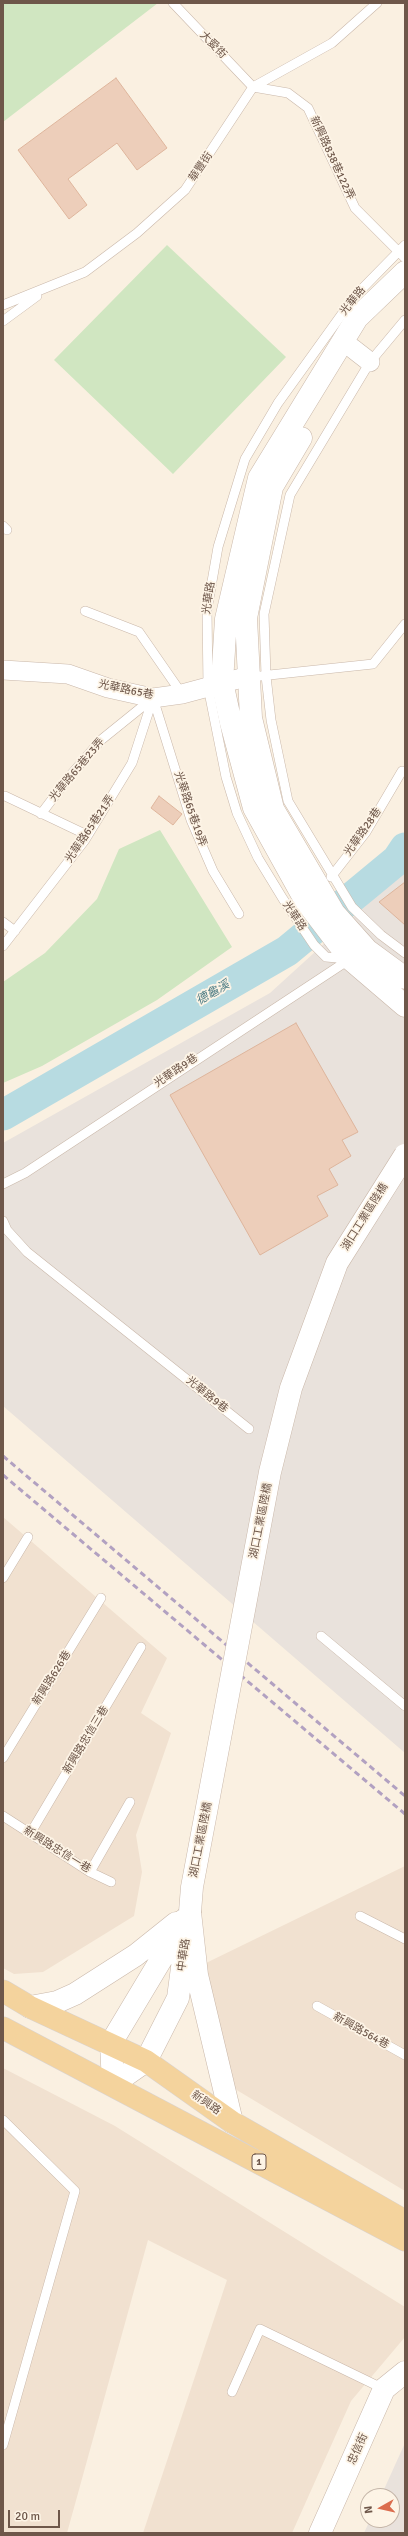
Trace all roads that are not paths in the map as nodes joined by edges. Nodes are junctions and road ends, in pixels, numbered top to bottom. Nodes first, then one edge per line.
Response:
1 (173, 3) edge
2 (378, 3) edge
3 (253, 87) junction
4 (403, 251) edge
5 (405, 272) edge
6 (45, 290) junction
7 (405, 292) edge
8 (3, 305) edge
9 (405, 320) edge
10 (3, 321) edge
11 (352, 348) junction
12 (370, 362) junction
13 (85, 611) dead end
14 (405, 624) edge
15 (3, 670) edge
16 (257, 676) junction
17 (215, 684) junction
18 (182, 694) junction
19 (153, 698) junction
20 (402, 771) dead end
21 (5, 796) dead end
22 (41, 814) junction
23 (87, 835) junction
24 (319, 893) junction
25 (239, 914) dead end
26 (3, 922) edge
27 (334, 926) junction
28 (15, 931) junction
29 (3, 946) edge
30 (405, 953) edge
31 (350, 959) junction
32 (405, 978) edge
33 (402, 1005) edge
34 (405, 1155) edge
35 (3, 1184) edge
36 (3, 1221) edge
37 (249, 1429) dead end
38 (28, 1537) dead end
39 (3, 1578) edge
40 (101, 1598) dead end
41 (321, 1636) dead end
42 (141, 1647) dead end
43 (405, 1706) edge
44 (3, 1758) edge
45 (130, 1802) dead end
46 (3, 1816) edge
47 (30, 1834) junction
48 (90, 1872) junction
49 (111, 1882) dead end
50 (190, 1912) junction
51 (360, 1916) dead end
52 (405, 1939) edge
53 (3, 1992) edge
54 (317, 2006) dead end
55 (30, 2007) junction
56 (3, 2028) edge
57 (111, 2043) junction
58 (405, 2055) edge
59 (146, 2061) junction
60 (113, 2084) junction
61 (3, 2120) edge
62 (232, 2122) junction
63 (405, 2221) edge
64 (405, 2240) edge
65 (405, 2372) edge
66 (384, 2389) junction
67 (232, 2392) dead end
68 (3, 2444) edge
69 (320, 2533) edge

1 - 3 lane, 大愛街
2 - 3 lane, 華豐街
3 - 4 lane, 新興路838巷122弄
3 - 6 lane, 華豐街
4 - 17 lane, 光華路
5 - 17 street, 光華路
6 - 8 lane, 華豐街
6 - 10 lane
7 - 11 street, 光華路
9 - 12 lane, 光華路
11 - 12 street
11 - 16 street, 光華路
12 - 16 lane, 光華路
13 - 18 lane
14 - 16 lane
15 - 19 street, 光華路65巷
16 - 17 street, 光華路65巷
16 - 24 street, 光華路
17 - 18 street, 光華路65巷
17 - 24 street, 光華路
18 - 19 street, 光華路65巷
19 - 22 lane, 光華路65巷23弄
19 - 23 lane, 光華路65巷21弄
19 - 25 lane, 光華路65巷19弄
20 - 24 lane, 光華路28巷
21 - 22 lane
22 - 23 lane
23 - 28 lane, 光華路65巷21弄
24 - 27 street, 光華路
24 - 27 lane, 光華路
26 - 28 lane
27 - 30 lane, 光華路
27 - 31 street, 光華路
27 - 32 street, 光華路
28 - 29 lane, 光華路65巷21弄
31 - 33 street, 光華路
31 - 35 lane, 光華路9巷
34 - 50 street, 湖口工業區陸橋, bridge
36 - 37 lane, 光華路9巷
38 - 39 lane
40 - 44 lane, 新興路626巷
41 - 43 lane
42 - 47 lane, 新興路忠信三巷
45 - 48 lane
46 - 47 lane, 新興路忠信一巷
47 - 48 lane, 新興路忠信一巷
48 - 49 lane, 新興路忠信一巷
50 - 55 street
50 - 57 street, 中華路
50 - 59 street, 中華路
50 - 62 street
51 - 52 lane
53 - 55 main road, 新興路 / 1
54 - 58 lane, 新興路564巷
55 - 57 main road, 新興路 / 1
56 - 60 main road, 1
57 - 59 main road, 新興路 / 1
57 - 60 street
59 - 60 street, 中華路
59 - 62 main road, 新興路 / 1
60 - 64 main road, 1
61 - 68 lane
62 - 63 main road, 新興路 / 1
65 - 66 street, 忠信街
66 - 67 lane
66 - 69 street, 忠信街

